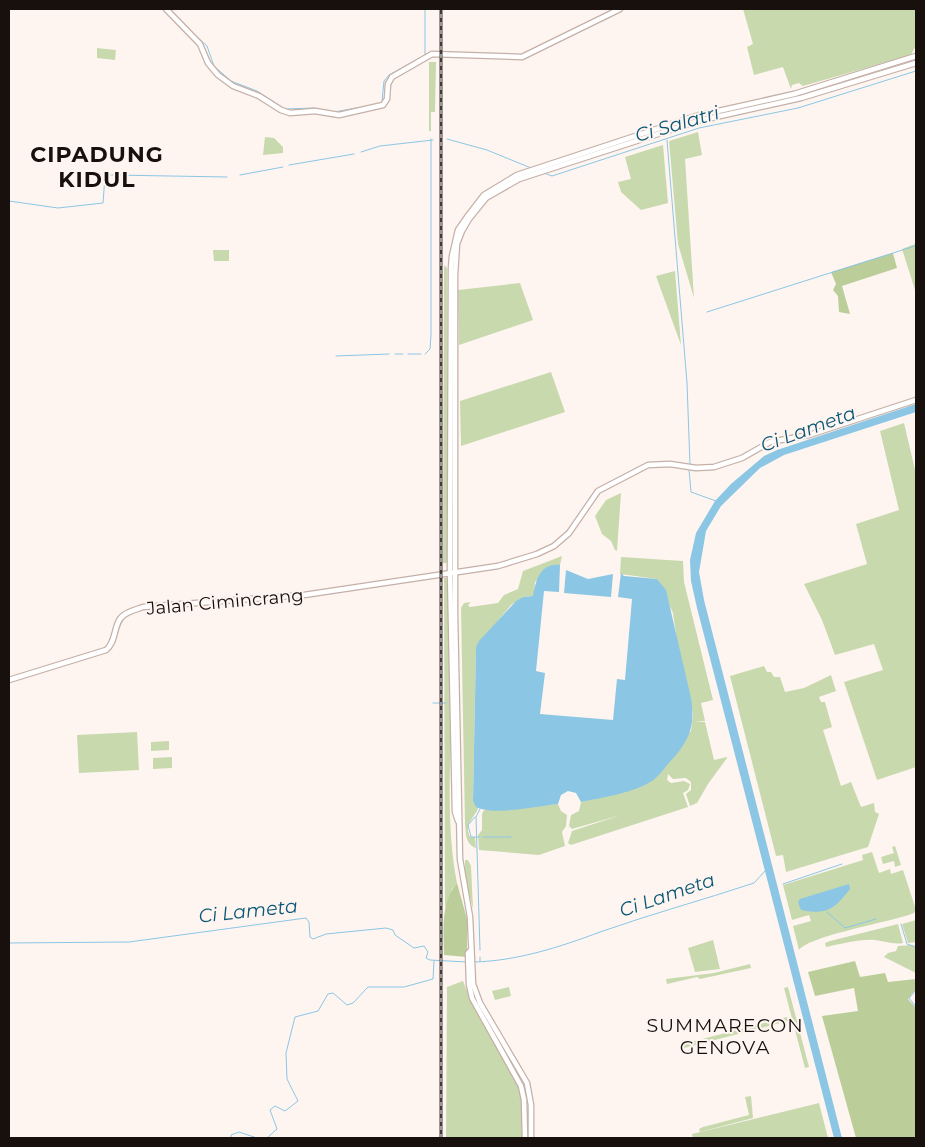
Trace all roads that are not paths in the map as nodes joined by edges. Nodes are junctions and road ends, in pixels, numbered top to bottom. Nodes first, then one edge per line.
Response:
1 (166, 9) edge
2 (620, 9) edge
3 (916, 56) edge
4 (916, 62) edge
5 (540, 170) junction
6 (453, 335) junction
7 (916, 400) edge
8 (453, 573) junction
9 (9, 680) edge
10 (488, 1021) junction
11 (531, 1137) edge
12 (525, 1138) edge

1 - 2 street
3 - 5 street
4 - 5 street
5 - 6 street
5 - 6 street
6 - 8 street
7 - 8 street, Jalan Cimincrang
8 - 9 street, Jalan Cimincrang
8 - 10 street
10 - 11 street
10 - 12 street
11 - 12 street

